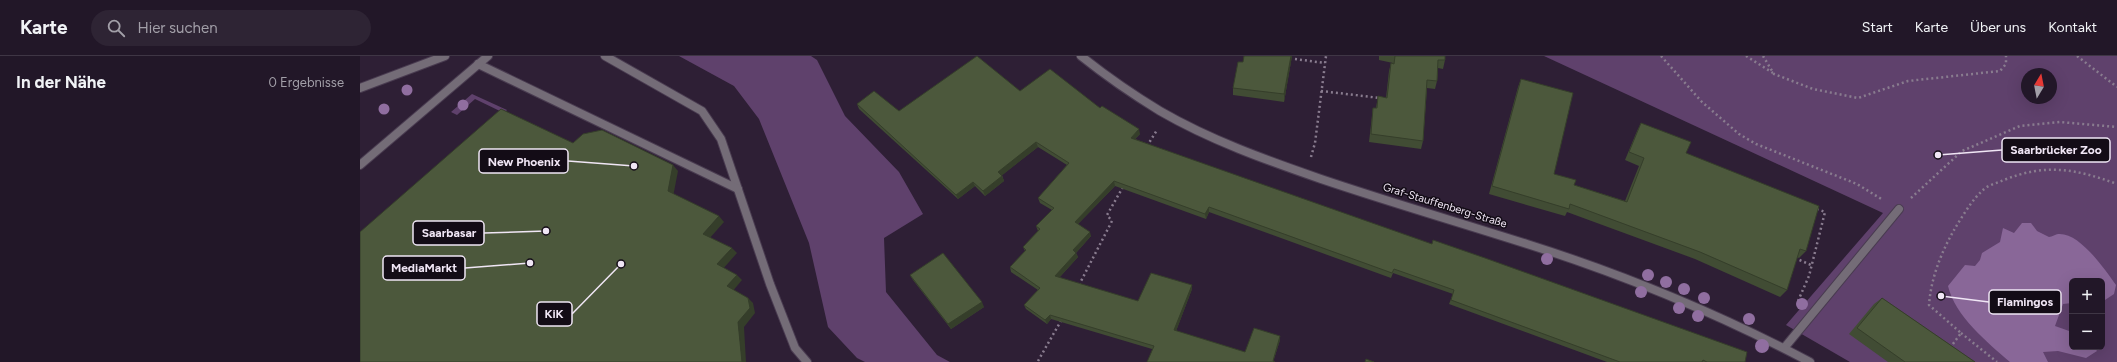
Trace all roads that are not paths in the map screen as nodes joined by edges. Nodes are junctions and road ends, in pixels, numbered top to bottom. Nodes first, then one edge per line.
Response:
1 (445, 56) edge
2 (488, 56) edge
3 (606, 56) edge
4 (1081, 56) edge
5 (478, 64) junction
6 (360, 88) edge
7 (360, 165) edge
8 (738, 189) junction
9 (1899, 209) road end
10 (1785, 347) junction
11 (807, 362) edge
12 (1810, 362) edge

1 - 6 street
2 - 5 street
3 - 8 street
4 - 10 street, Graf-Stauffenberg-Straße
5 - 7 street
5 - 8 street
8 - 11 street
9 - 10 street
10 - 12 street, Graf-Stauffenberg-Straße

